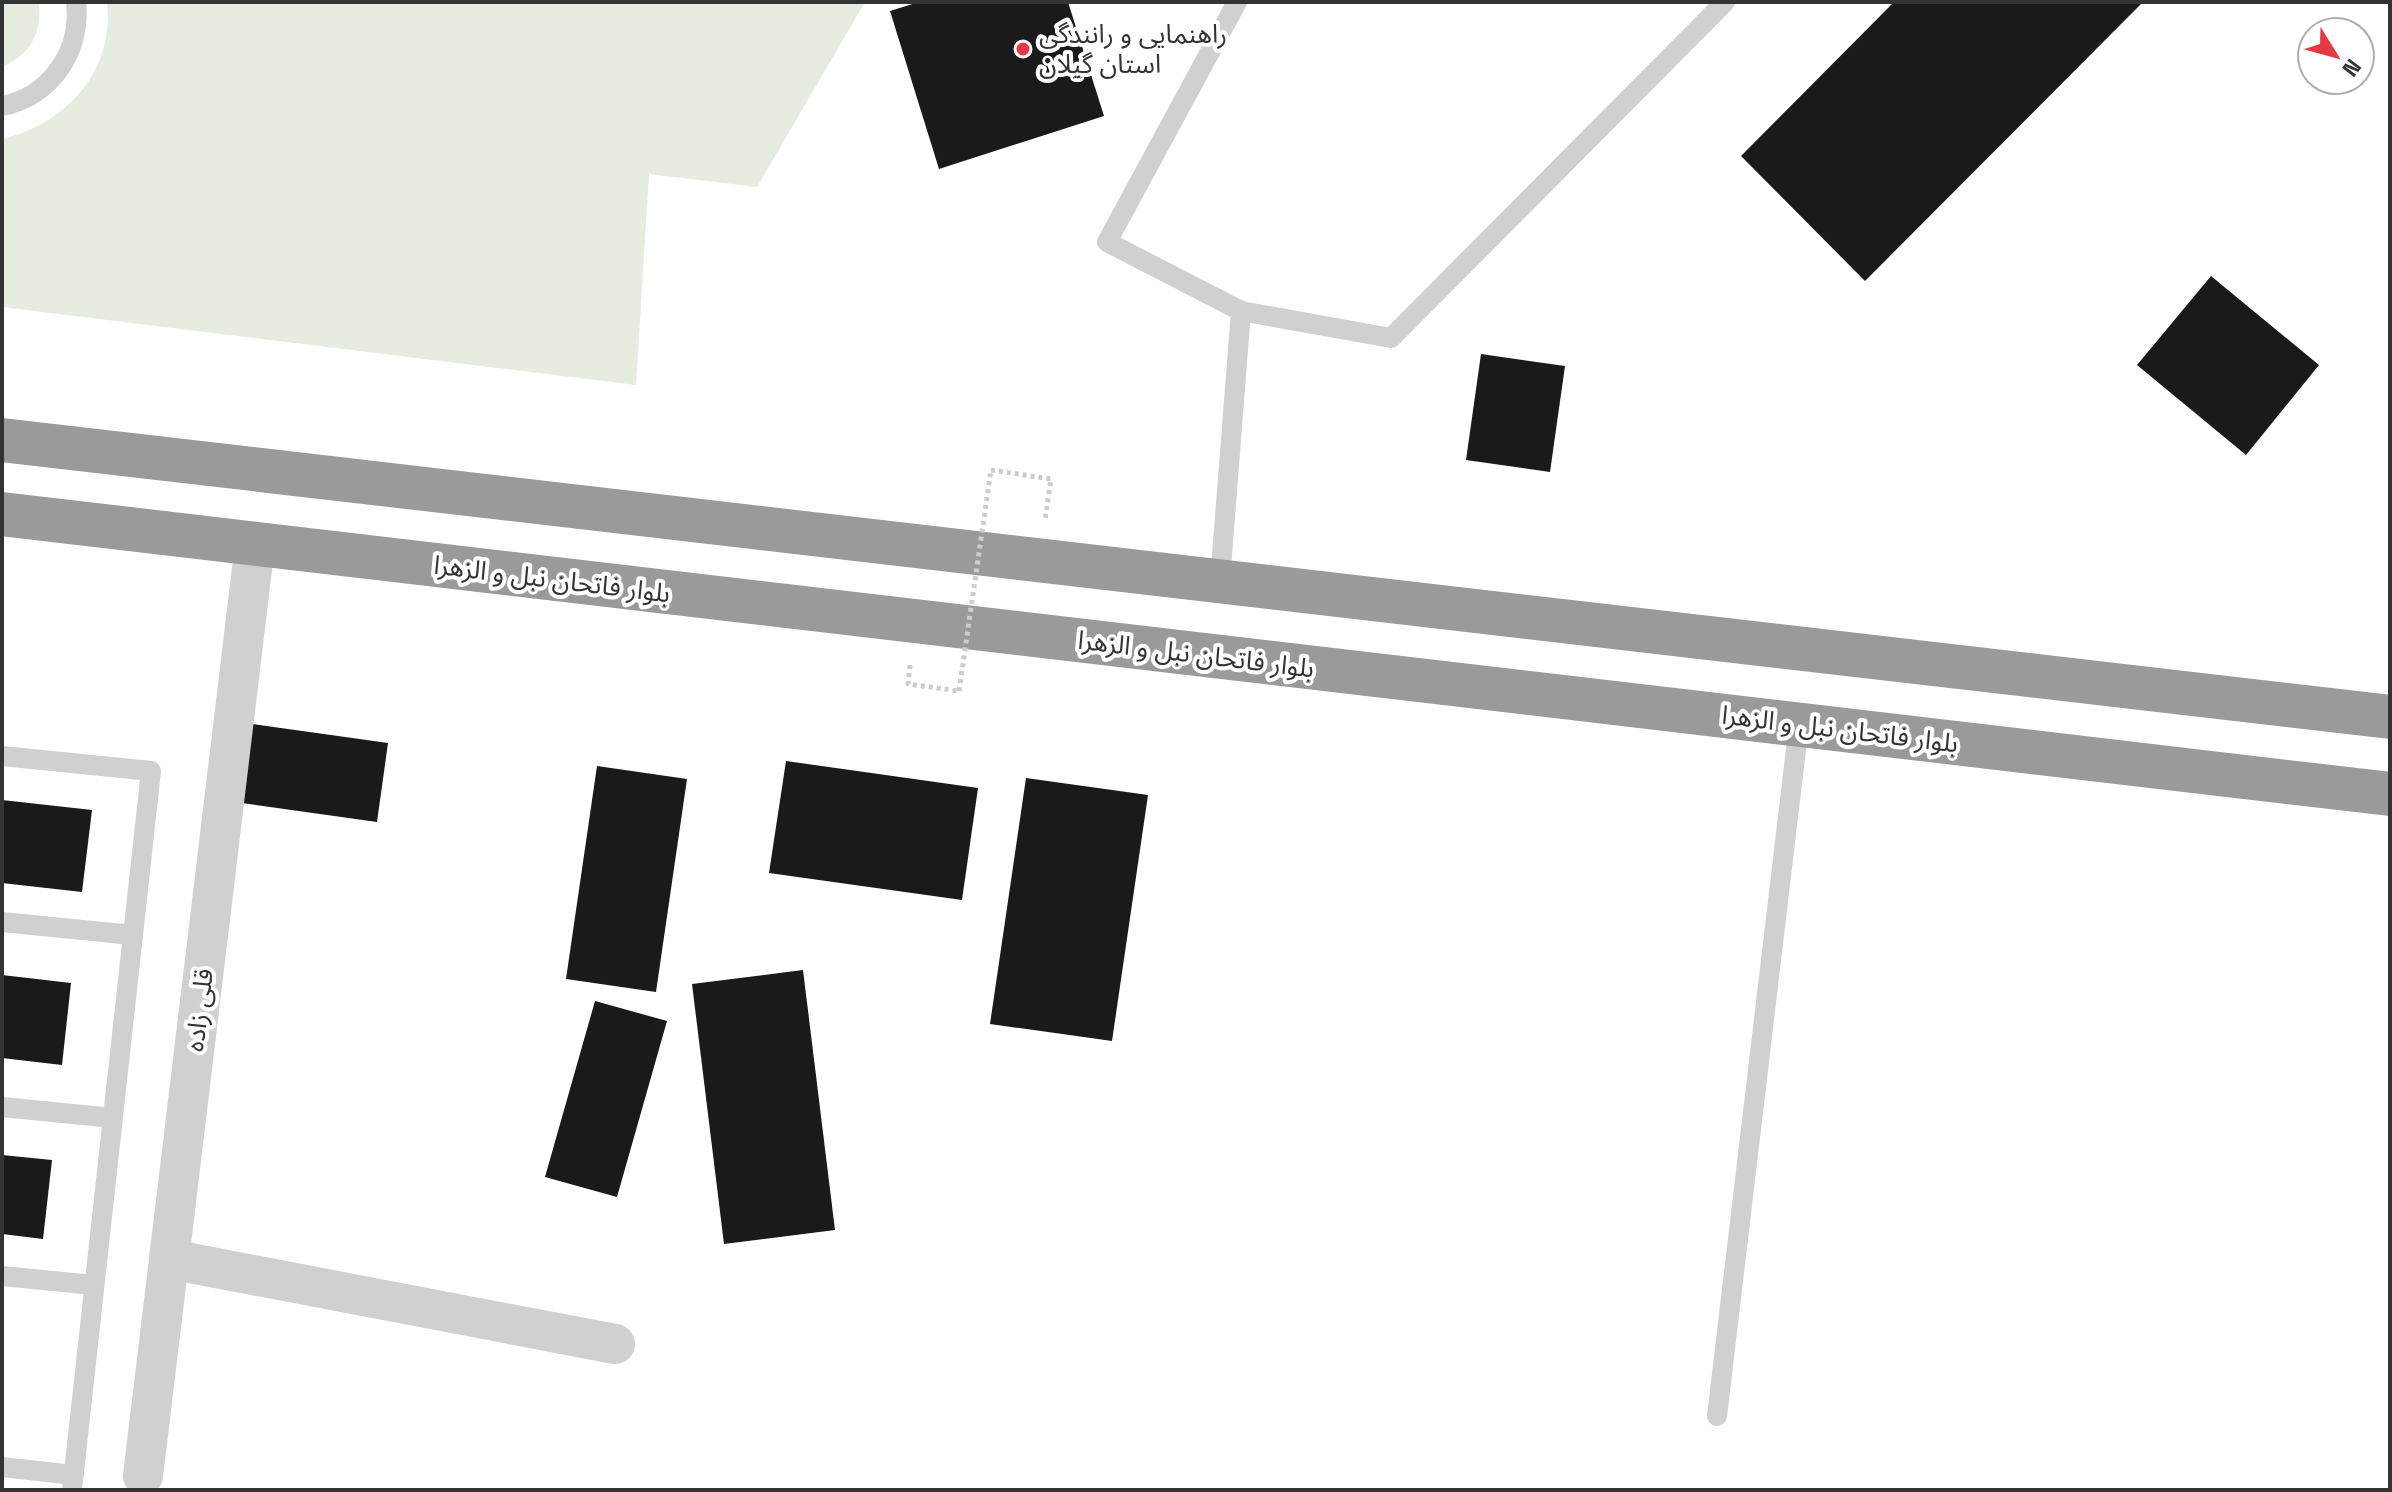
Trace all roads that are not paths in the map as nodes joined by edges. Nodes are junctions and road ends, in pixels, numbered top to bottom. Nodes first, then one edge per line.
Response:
1 (76, 2) edge
2 (1237, 2) edge
3 (1725, 2) edge
4 (2, 106) edge
5 (1241, 311) junction
6 (2, 440) edge
7 (2, 514) edge
8 (255, 544) junction
9 (1220, 581) junction
10 (2390, 717) edge
11 (1799, 724) junction
12 (2, 756) edge
13 (2390, 794) edge
14 (2, 922) edge
15 (133, 935) junction
16 (2, 1107) edge
17 (113, 1118) junction
18 (169, 1259) junction
19 (2, 1276) edge
20 (94, 1285) junction
21 (615, 1344) dead end
22 (1717, 1416) dead end
23 (2, 1467) edge
24 (143, 1476) dead end
25 (73, 1482) edge

1 - 4 lane
2 - 5 lane
3 - 5 lane
5 - 9 lane
6 - 9 highway
7 - 8 highway, بلوار فاتحان نبل و الزهرا
8 - 11 highway, بلوار فاتحان نبل و الزهرا
8 - 18 street, قلی زاده
9 - 10 highway
11 - 13 highway, بلوار فاتحان نبل و الزهرا
11 - 22 lane
12 - 15 lane
14 - 15 lane
15 - 17 lane
16 - 17 lane
17 - 20 lane
18 - 21 street
18 - 24 street, قلی زاده
19 - 20 lane
20 - 25 lane
23 - 25 lane

